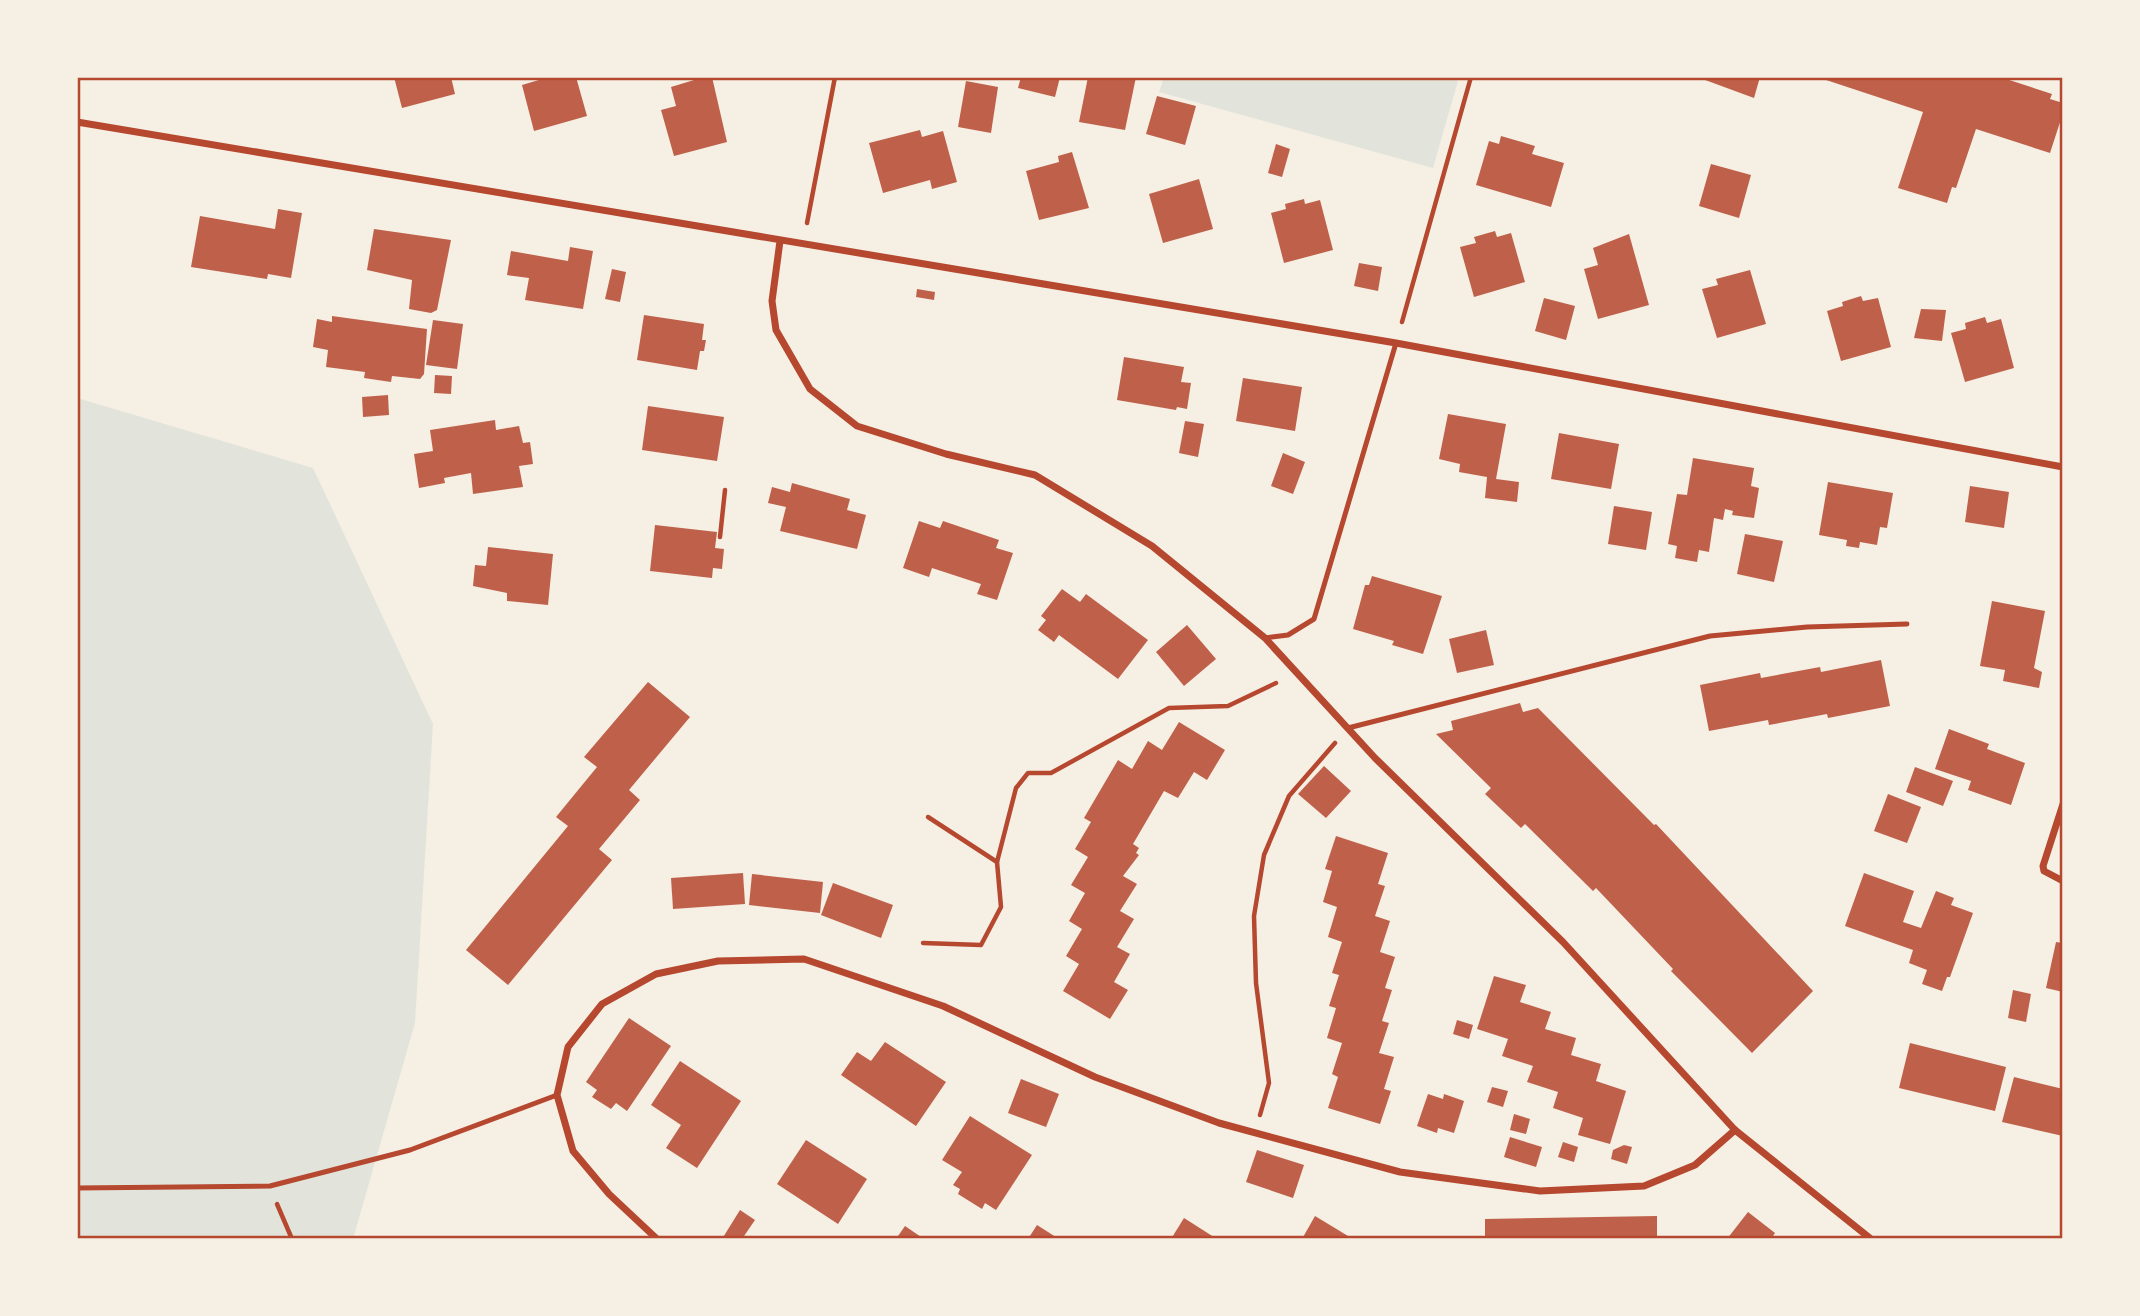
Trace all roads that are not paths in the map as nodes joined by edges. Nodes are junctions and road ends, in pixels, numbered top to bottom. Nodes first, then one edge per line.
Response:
1 (77, 122) edge
2 (780, 242) junction
3 (1396, 342) junction
4 (2063, 467) edge
5 (1907, 624) dead end
6 (1265, 638) junction
7 (1348, 728) junction
8 (2063, 804) edge
9 (2063, 881) edge
10 (557, 1095) junction
11 (1735, 1130) junction
12 (77, 1188) edge
13 (657, 1239) edge
14 (1871, 1239) edge

1 - 2 street
2 - 3 street
2 - 6 street
3 - 4 street
3 - 6 lane
5 - 7 lane
6 - 7 street
7 - 11 street
8 - 9 street
10 - 11 street
10 - 12 lane
10 - 13 street
11 - 14 street

